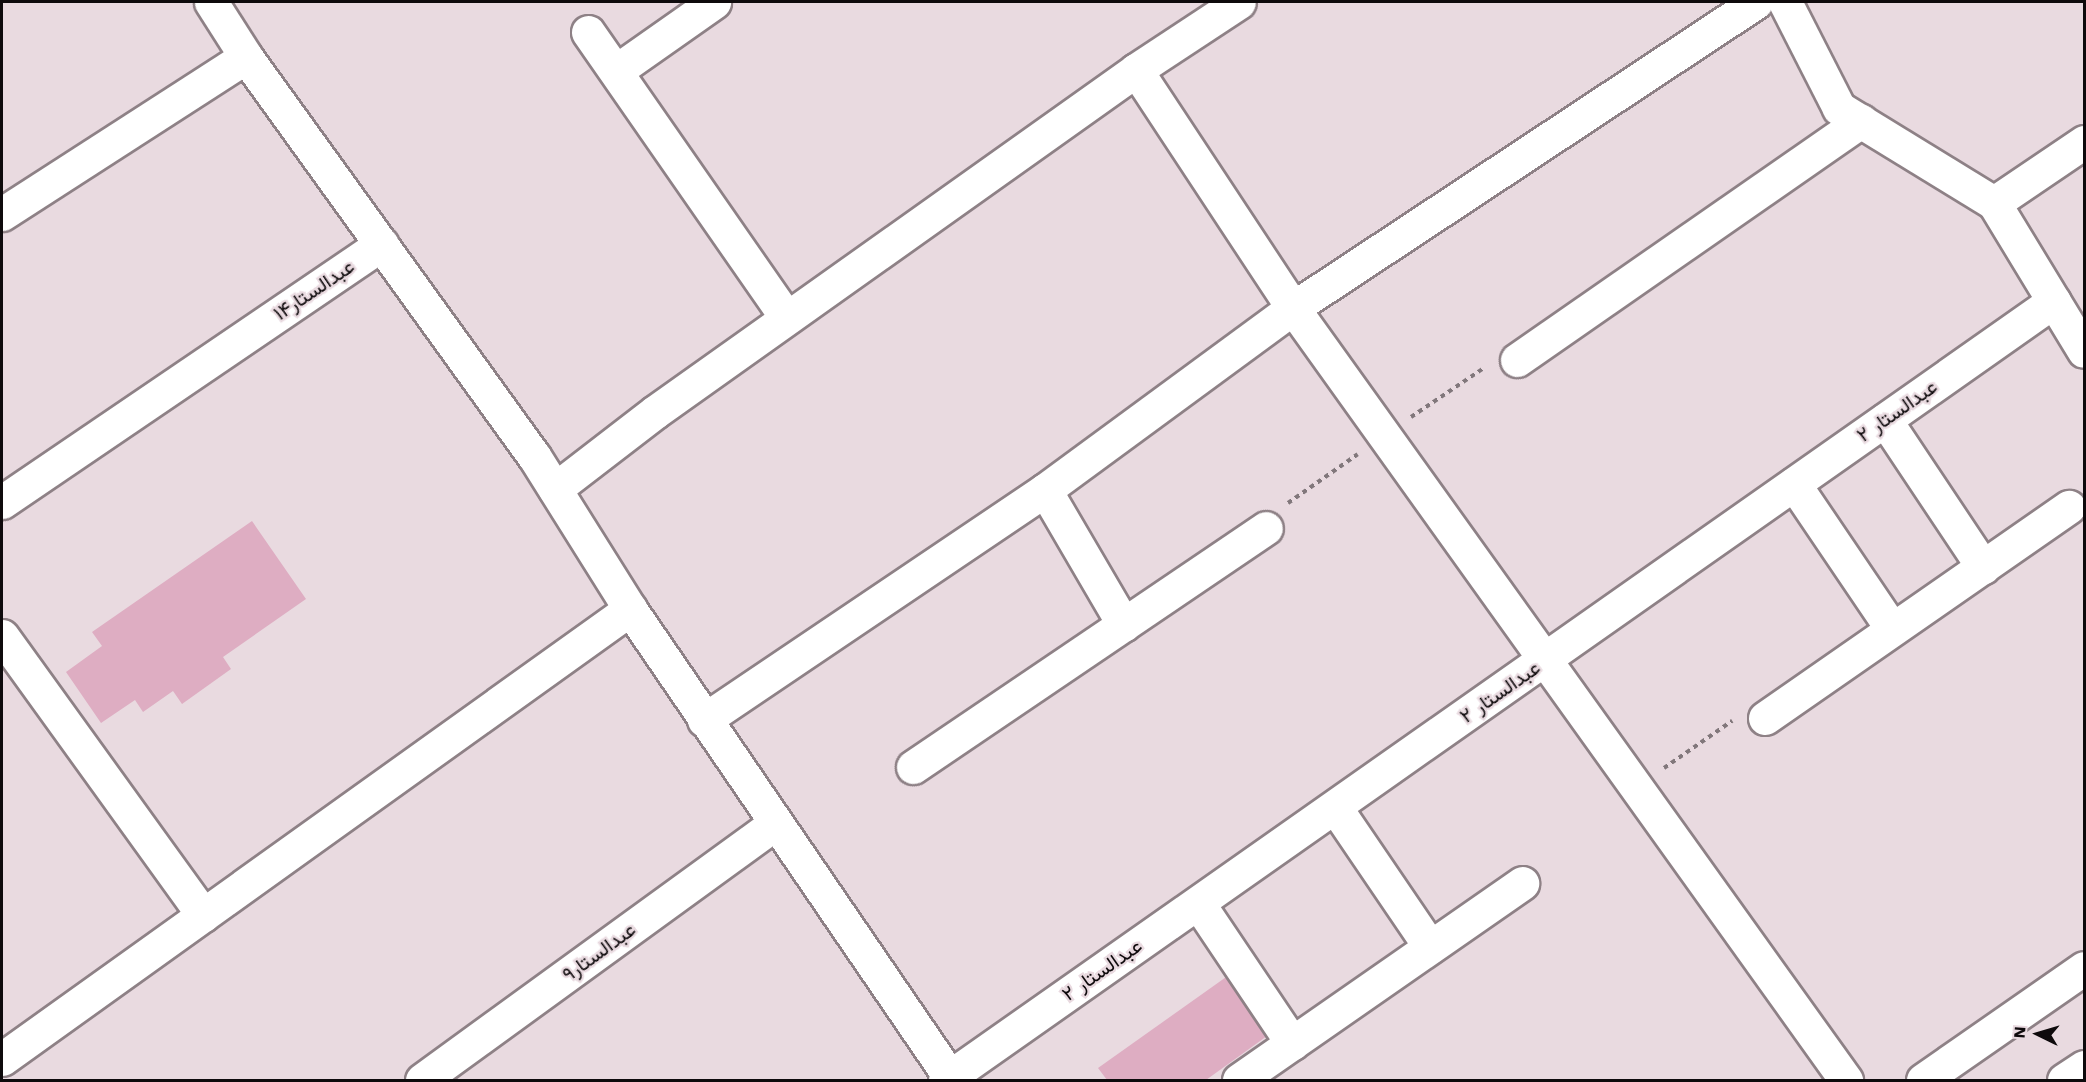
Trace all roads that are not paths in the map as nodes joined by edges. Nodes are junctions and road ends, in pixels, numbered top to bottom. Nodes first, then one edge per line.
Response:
1 (211, 2) edge
2 (714, 2) edge
3 (1239, 2) edge
4 (1756, 2) edge
5 (1785, 2) edge
6 (588, 32) dead end
7 (246, 57) junction
8 (1136, 70) junction
9 (616, 71) junction
10 (1861, 121) junction
11 (2085, 142) edge
12 (1994, 203) junction
13 (2, 214) edge
14 (382, 244) junction
15 (2054, 301) junction
16 (1293, 308) junction
17 (787, 318) junction
18 (2085, 351) edge
19 (1517, 360) road end
20 (1885, 420) junction
21 (1794, 484) junction
22 (555, 489) junction
23 (1045, 490) junction
24 (2, 502) edge
25 (2069, 507) dead end
26 (1266, 528) road end
27 (1983, 567) junction
28 (630, 609) junction
29 (1124, 625) junction
30 (1892, 629) junction
31 (2, 636) edge
32 (1545, 660) junction
33 (1765, 718) road end
34 (704, 720) junction
35 (913, 767) dead end
36 (1335, 807) junction
37 (776, 823) junction
38 (1522, 883) dead end
39 (1198, 903) junction
40 (203, 915) junction
41 (1430, 947) junction
42 (2085, 968) edge
43 (1293, 1043) junction
44 (2, 1059) edge
45 (2085, 1066) edge
46 (949, 1079) edge
47 (422, 1080) edge
48 (1239, 1080) edge
49 (1846, 1080) edge
50 (1923, 1080) edge
51 (2064, 1080) edge

1 - 7 main road
2 - 9 main road
3 - 8 main road
4 - 16 main road
5 - 10 main road
6 - 9 main road
7 - 13 main road
7 - 14 main road
8 - 16 main road
8 - 17 main road
9 - 17 main road
10 - 12 main road
10 - 19 main road
11 - 12 main road
12 - 15 main road
14 - 22 main road
14 - 24 main road, عبدالستار۱۴
15 - 18 main road
15 - 20 main road, عبدالستار ۲
16 - 23 main road
16 - 32 main road
17 - 22 main road
20 - 21 main road, عبدالستار ۲
20 - 27 main road
21 - 30 main road
21 - 32 main road, عبدالستار ۲
22 - 28 main road
23 - 29 main road
23 - 34 main road
25 - 27 main road
26 - 29 main road
27 - 30 main road
28 - 34 main road
28 - 40 main road
29 - 35 main road
30 - 33 main road
31 - 40 main road
32 - 36 main road, عبدالستار ۲
32 - 49 main road
34 - 37 main road
36 - 39 main road, عبدالستار ۲
36 - 41 main road
37 - 46 main road
37 - 47 main road, عبدالستار۹
38 - 41 main road
39 - 43 main road
39 - 46 main road, عبدالستار ۲
40 - 44 main road
41 - 43 main road
42 - 50 main road
43 - 48 main road
45 - 51 main road

